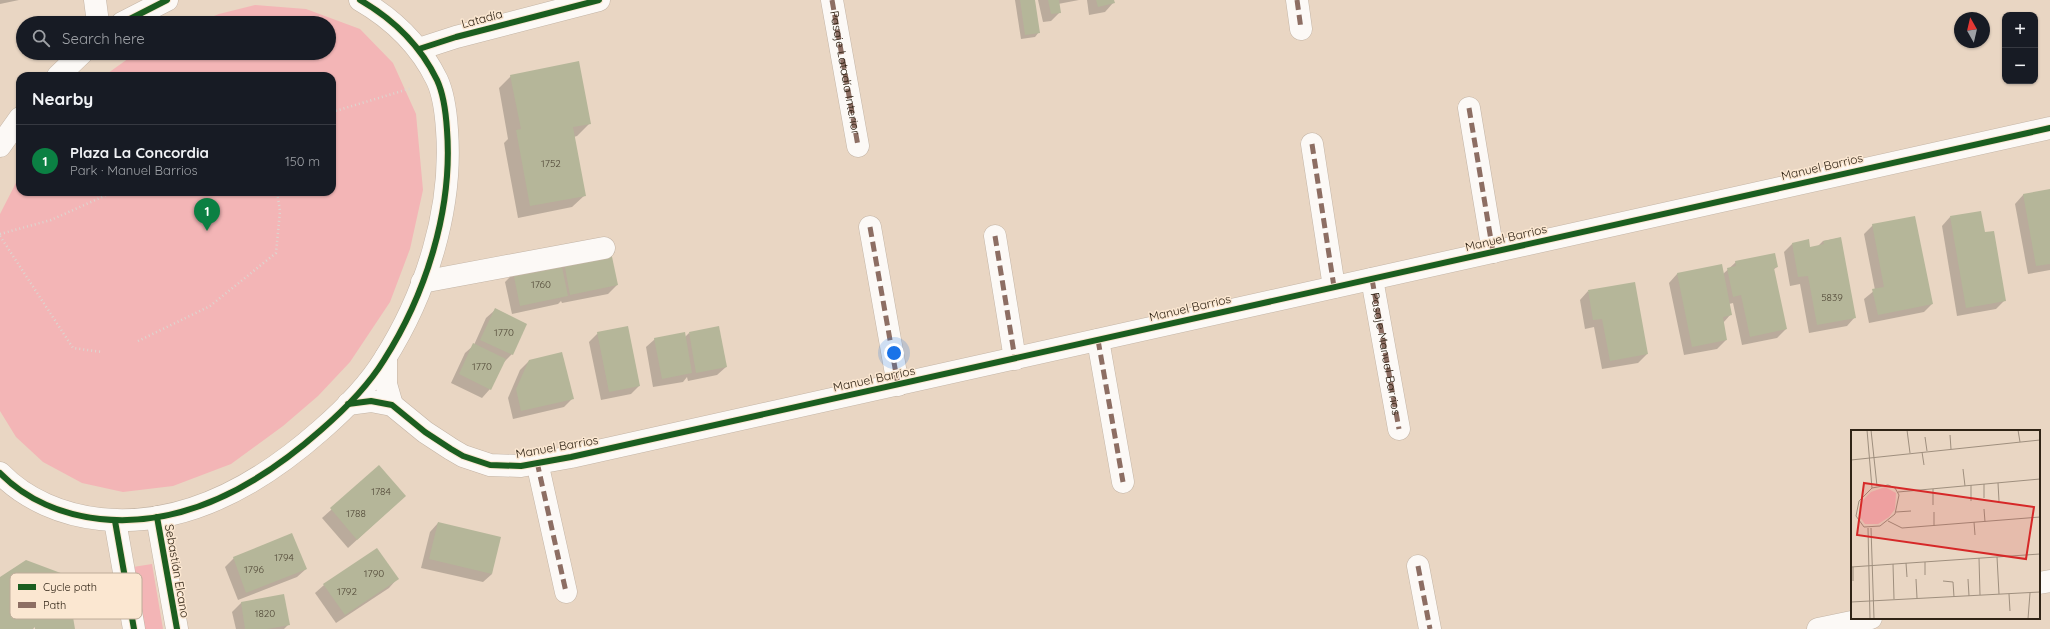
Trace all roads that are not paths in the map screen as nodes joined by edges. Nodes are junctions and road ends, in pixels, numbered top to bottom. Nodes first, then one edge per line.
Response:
1 (96, 0) edge
2 (360, 0) edge
3 (599, 0) edge
4 (832, 0) edge
5 (1297, 0) edge
6 (159, 1) edge
7 (97, 16) edge
8 (134, 16) edge
9 (1301, 29) dead end
10 (419, 50) junction
11 (75, 60) edge
12 (62, 72) edge
13 (1469, 108) dead end
14 (16, 124) edge
15 (2050, 128) edge
16 (1312, 144) dead end
17 (0, 146) edge
18 (858, 146) dead end
19 (870, 227) dead end
20 (995, 236) dead end
21 (604, 248) dead end
22 (1493, 252) junction
23 (1372, 279) junction
24 (422, 282) junction
25 (1334, 287) junction
26 (1098, 340) junction
27 (386, 357) junction
28 (1016, 358) junction
29 (898, 385) junction
30 (348, 404) junction
31 (392, 405) junction
32 (1399, 429) dead end
33 (537, 462) junction
34 (1124, 482) dead end
35 (3, 484) edge
36 (157, 517) junction
37 (115, 521) junction
38 (1418, 566) dead end
39 (124, 573) edge
40 (2050, 581) edge
41 (2040, 583) edge
42 (566, 592) dead end
43 (132, 619) edge
44 (1866, 619) edge
45 (134, 629) edge
46 (177, 629) edge
47 (1430, 629) edge
48 (1818, 629) edge

1 - 7 street
2 - 10 street
3 - 10 street, Latadía
4 - 18 street, Pasaje Latadía Interior
5 - 9 street
6 - 8 street
10 - 24 street
11 - 12 street
13 - 22 street
14 - 17 street
15 - 22 street, Manuel Barrios
16 - 25 street
19 - 29 street
20 - 28 street
21 - 24 street
22 - 23 street, Manuel Barrios
23 - 25 street, Manuel Barrios
23 - 32 street, Pasaje Manuel Barrios
24 - 27 street
25 - 26 street, Manuel Barrios
26 - 28 street, Manuel Barrios
26 - 34 street
27 - 30 street
27 - 31 street
28 - 29 street, Manuel Barrios
29 - 33 street, Manuel Barrios
30 - 31 street, Manuel Barrios
30 - 36 street
31 - 33 street, Manuel Barrios
33 - 42 street
35 - 37 street
36 - 37 street
36 - 46 street, Sebastián Elcano
37 - 39 street
38 - 47 street
40 - 41 street
43 - 45 street
44 - 48 street

